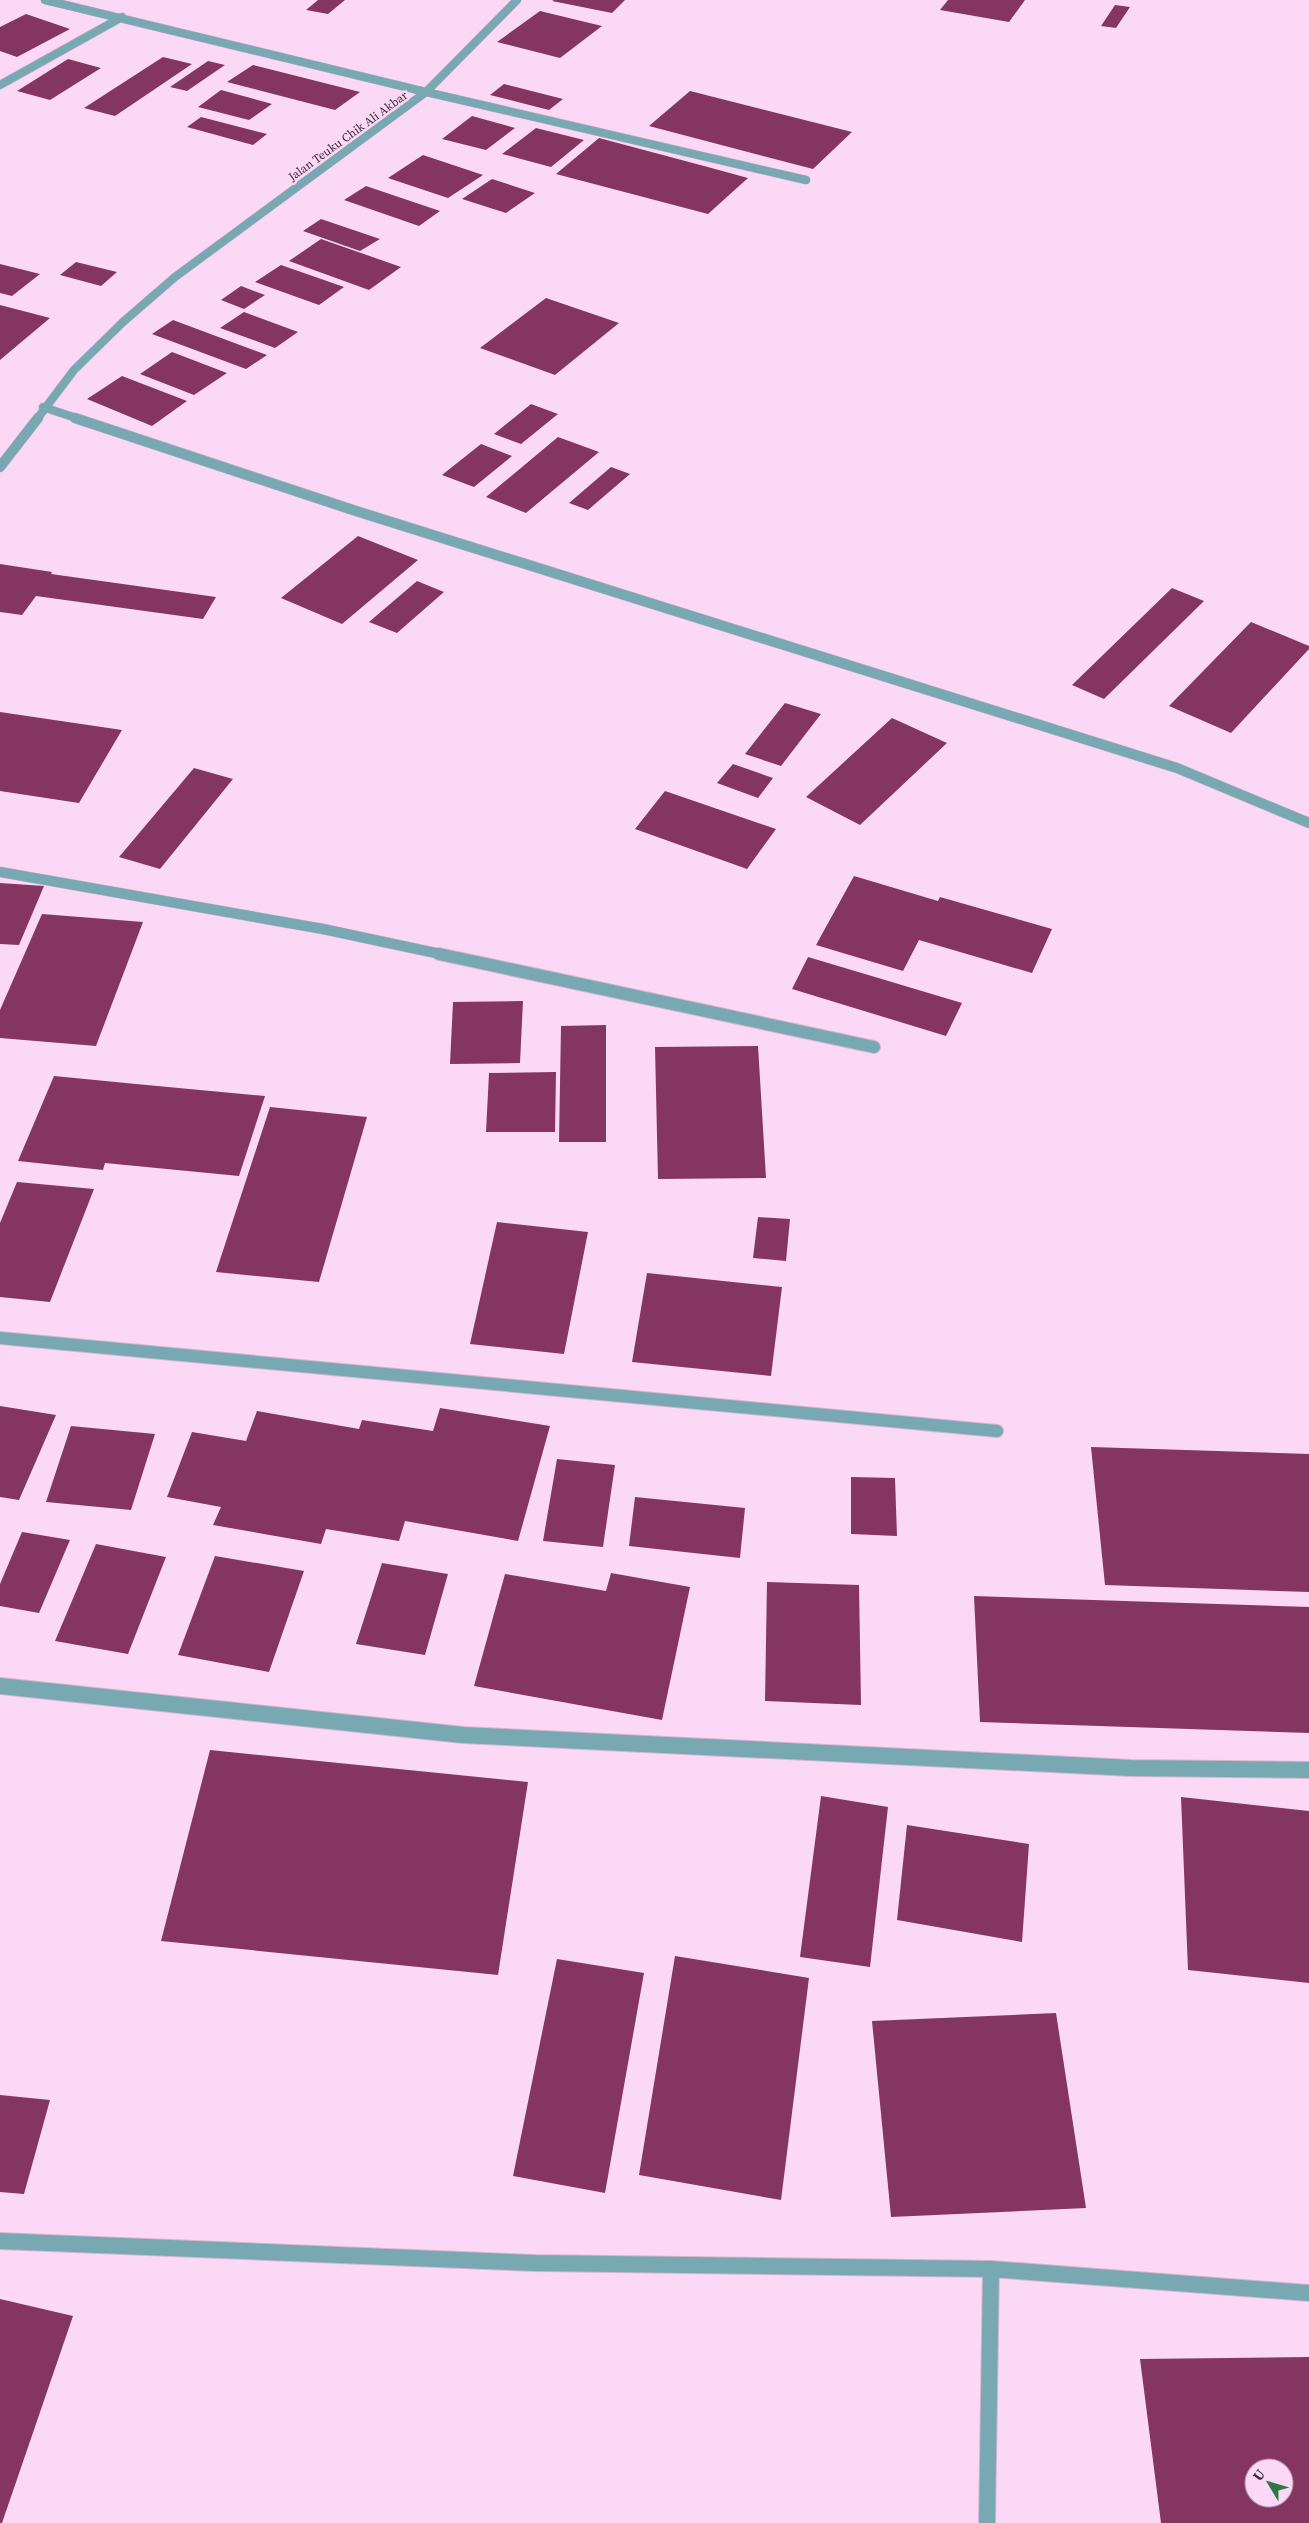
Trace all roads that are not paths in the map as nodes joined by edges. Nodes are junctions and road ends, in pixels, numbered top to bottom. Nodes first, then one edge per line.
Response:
1 (45, 0) edge
2 (517, 0) edge
3 (122, 17) junction
4 (0, 85) edge
5 (426, 92) junction
6 (806, 180) dead end
7 (44, 407) junction
8 (0, 467) edge
9 (1309, 823) edge
10 (0, 872) edge
11 (874, 1047) dead end
12 (0, 1338) edge
13 (997, 1432) dead end
14 (0, 1686) edge
15 (1309, 1770) edge
16 (0, 2241) edge
17 (991, 2268) junction
18 (1309, 2293) edge
19 (987, 2523) edge

1 - 3 street, Jalan Teuku Chik Ali Akbar
2 - 5 street
3 - 4 street
3 - 5 street, Jalan Teuku Chik Ali Akbar
5 - 6 street
5 - 7 street, Jalan Teuku Chik Ali Akbar
7 - 8 street, Jalan Teuku Chik Ali Akbar
7 - 9 street
10 - 11 street
12 - 13 street
14 - 15 street
16 - 17 street
17 - 18 street
17 - 19 street

